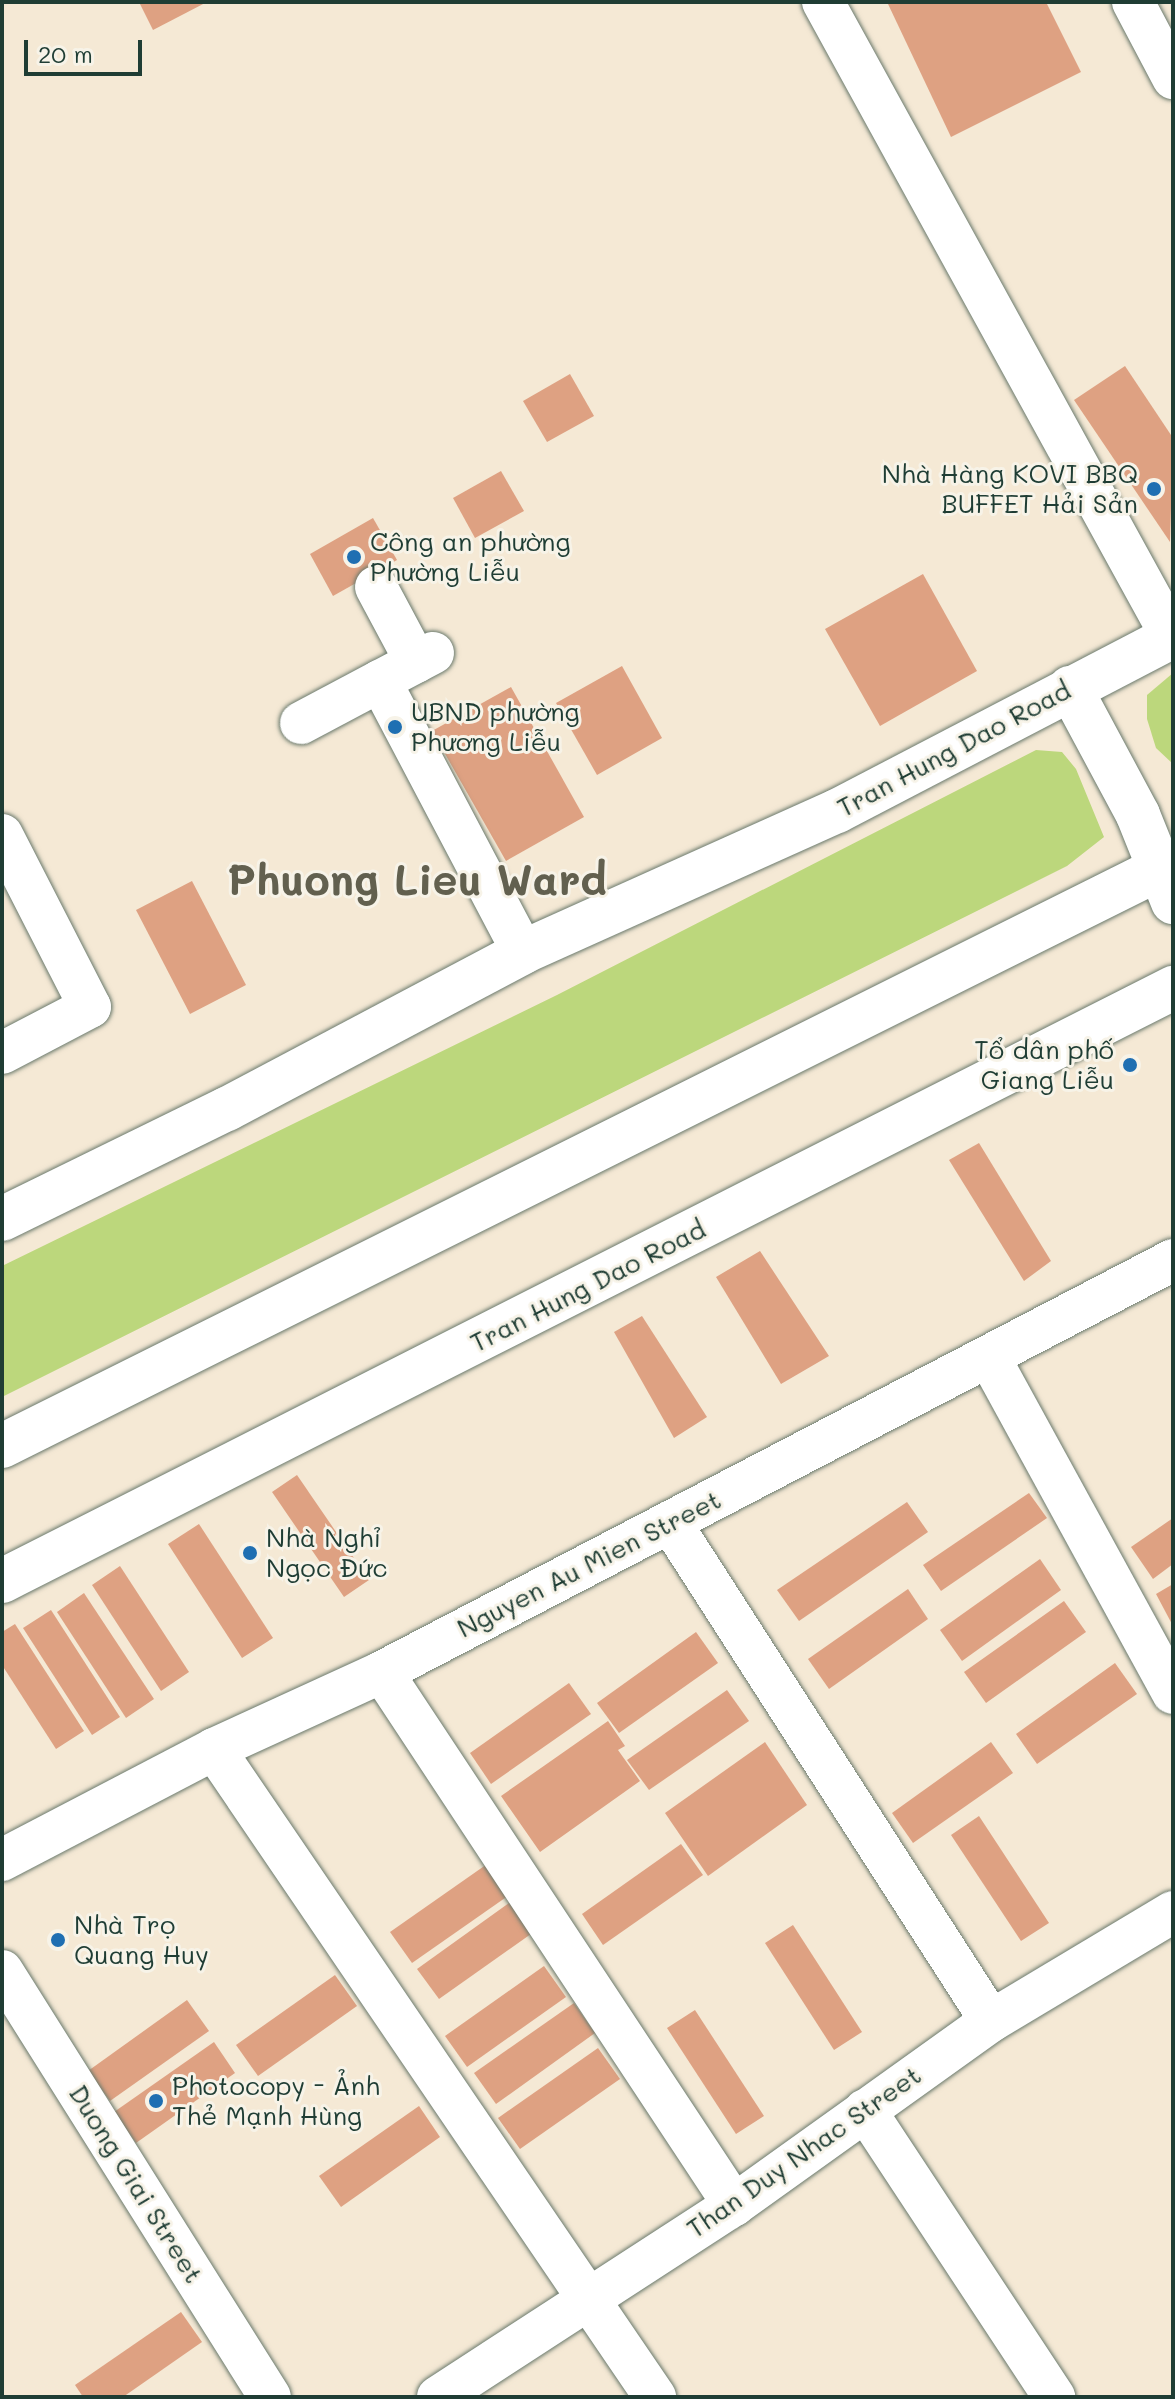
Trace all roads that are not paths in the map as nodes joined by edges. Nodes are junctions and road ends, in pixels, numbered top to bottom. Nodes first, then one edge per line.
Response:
1 (823, 2) edge
2 (1133, 2) edge
3 (1173, 78) edge
4 (376, 587) dead end
5 (1172, 636) edge
6 (410, 665) junction
7 (1070, 688) junction
8 (301, 723) dead end
9 (2, 835) edge
10 (1169, 877) edge
11 (523, 952) junction
12 (1173, 988) edge
13 (2, 1053) edge
14 (2, 1219) edge
15 (1173, 1260) edge
16 (989, 1357) junction
17 (2, 1446) edge
18 (670, 1522) junction
19 (2, 1581) edge
20 (382, 1672) junction
21 (1173, 1693) edge
22 (214, 1749) junction
23 (2, 1860) edge
24 (1173, 1912) edge
25 (2, 1971) edge
26 (991, 2021) junction
27 (865, 2110) junction
28 (734, 2205) junction
29 (589, 2299) junction
30 (270, 2397) edge
31 (438, 2397) edge
32 (655, 2397) edge
33 (1054, 2397) edge

1 - 5 street
2 - 3 street
4 - 6 street
5 - 7 main road, Tran Hung Dao Road
6 - 8 street
6 - 11 street
7 - 10 main road
7 - 11 main road, Tran Hung Dao Road
9 - 13 street
10 - 17 main road
11 - 14 main road, Tran Hung Dao Road
12 - 19 main road, Tran Hung Dao Road
15 - 16 street, Nguyen Au Mien Street
16 - 18 street, Nguyen Au Mien Street
16 - 21 street
18 - 20 street, Nguyen Au Mien Street
18 - 26 street
20 - 22 street, Nguyen Au Mien Street
20 - 28 street
22 - 23 street, Nguyen Au Mien Street
22 - 29 street
24 - 26 street, Than Duy Nhac Street
25 - 30 street, Duong Giai Street
26 - 27 street, Than Duy Nhac Street
27 - 28 street, Than Duy Nhac Street
27 - 33 street
28 - 29 street, Than Duy Nhac Street
29 - 31 street, Than Duy Nhac Street
29 - 32 street

